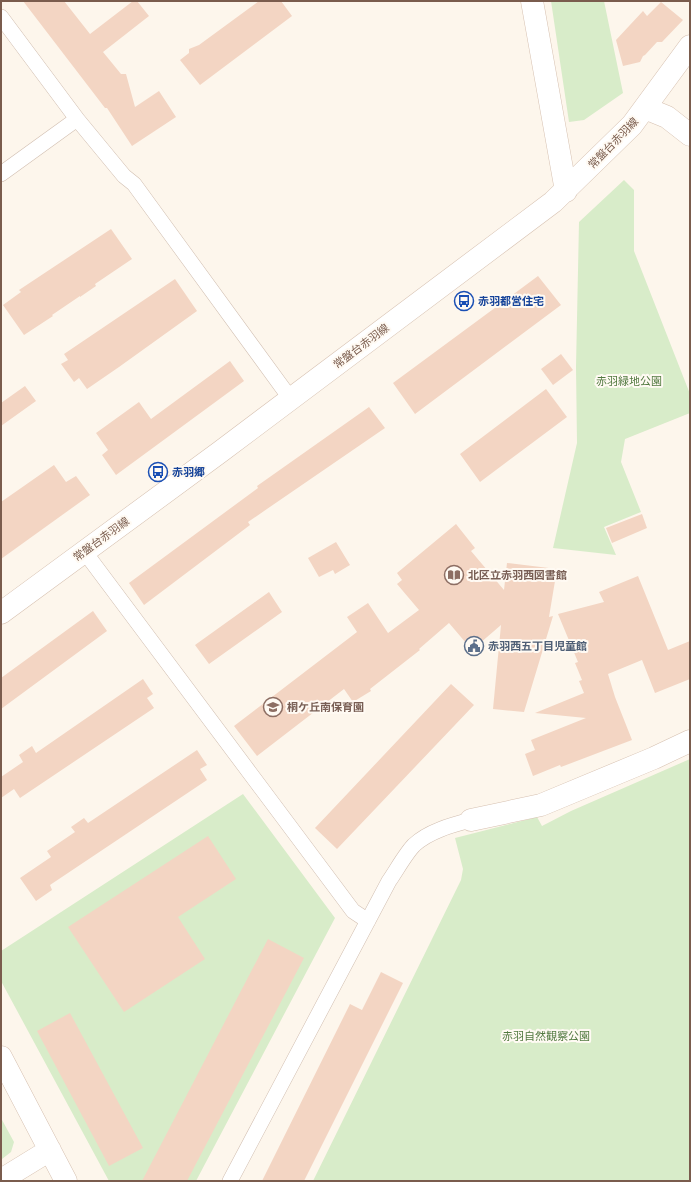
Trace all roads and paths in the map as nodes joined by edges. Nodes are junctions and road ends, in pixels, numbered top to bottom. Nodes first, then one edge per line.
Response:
1 (532, 1) edge
2 (1, 17) edge
3 (690, 46) edge
4 (645, 108) junction
5 (77, 119) junction
6 (690, 135) edge
7 (1, 174) edge
8 (566, 191) junction
9 (290, 398) junction
10 (84, 551) junction
11 (1, 613) edge
12 (690, 741) edge
13 (471, 820) joint
14 (368, 921) junction
15 (1, 1057) edge
16 (50, 1150) junction
17 (1, 1180) edge
18 (66, 1181) edge
19 (230, 1181) edge

1 - 8 main road
2 - 5 street
3 - 4 main road, 常盤台赤羽線
4 - 6 main road
4 - 8 main road, 常盤台赤羽線
5 - 7 street
5 - 9 street
8 - 9 main road, 常盤台赤羽線
9 - 10 main road, 常盤台赤羽線
10 - 11 main road, 常盤台赤羽線
10 - 14 street
12 - 13 main road
13 - 14 street
14 - 19 street
15 - 16 main road
16 - 17 main road
16 - 18 main road

